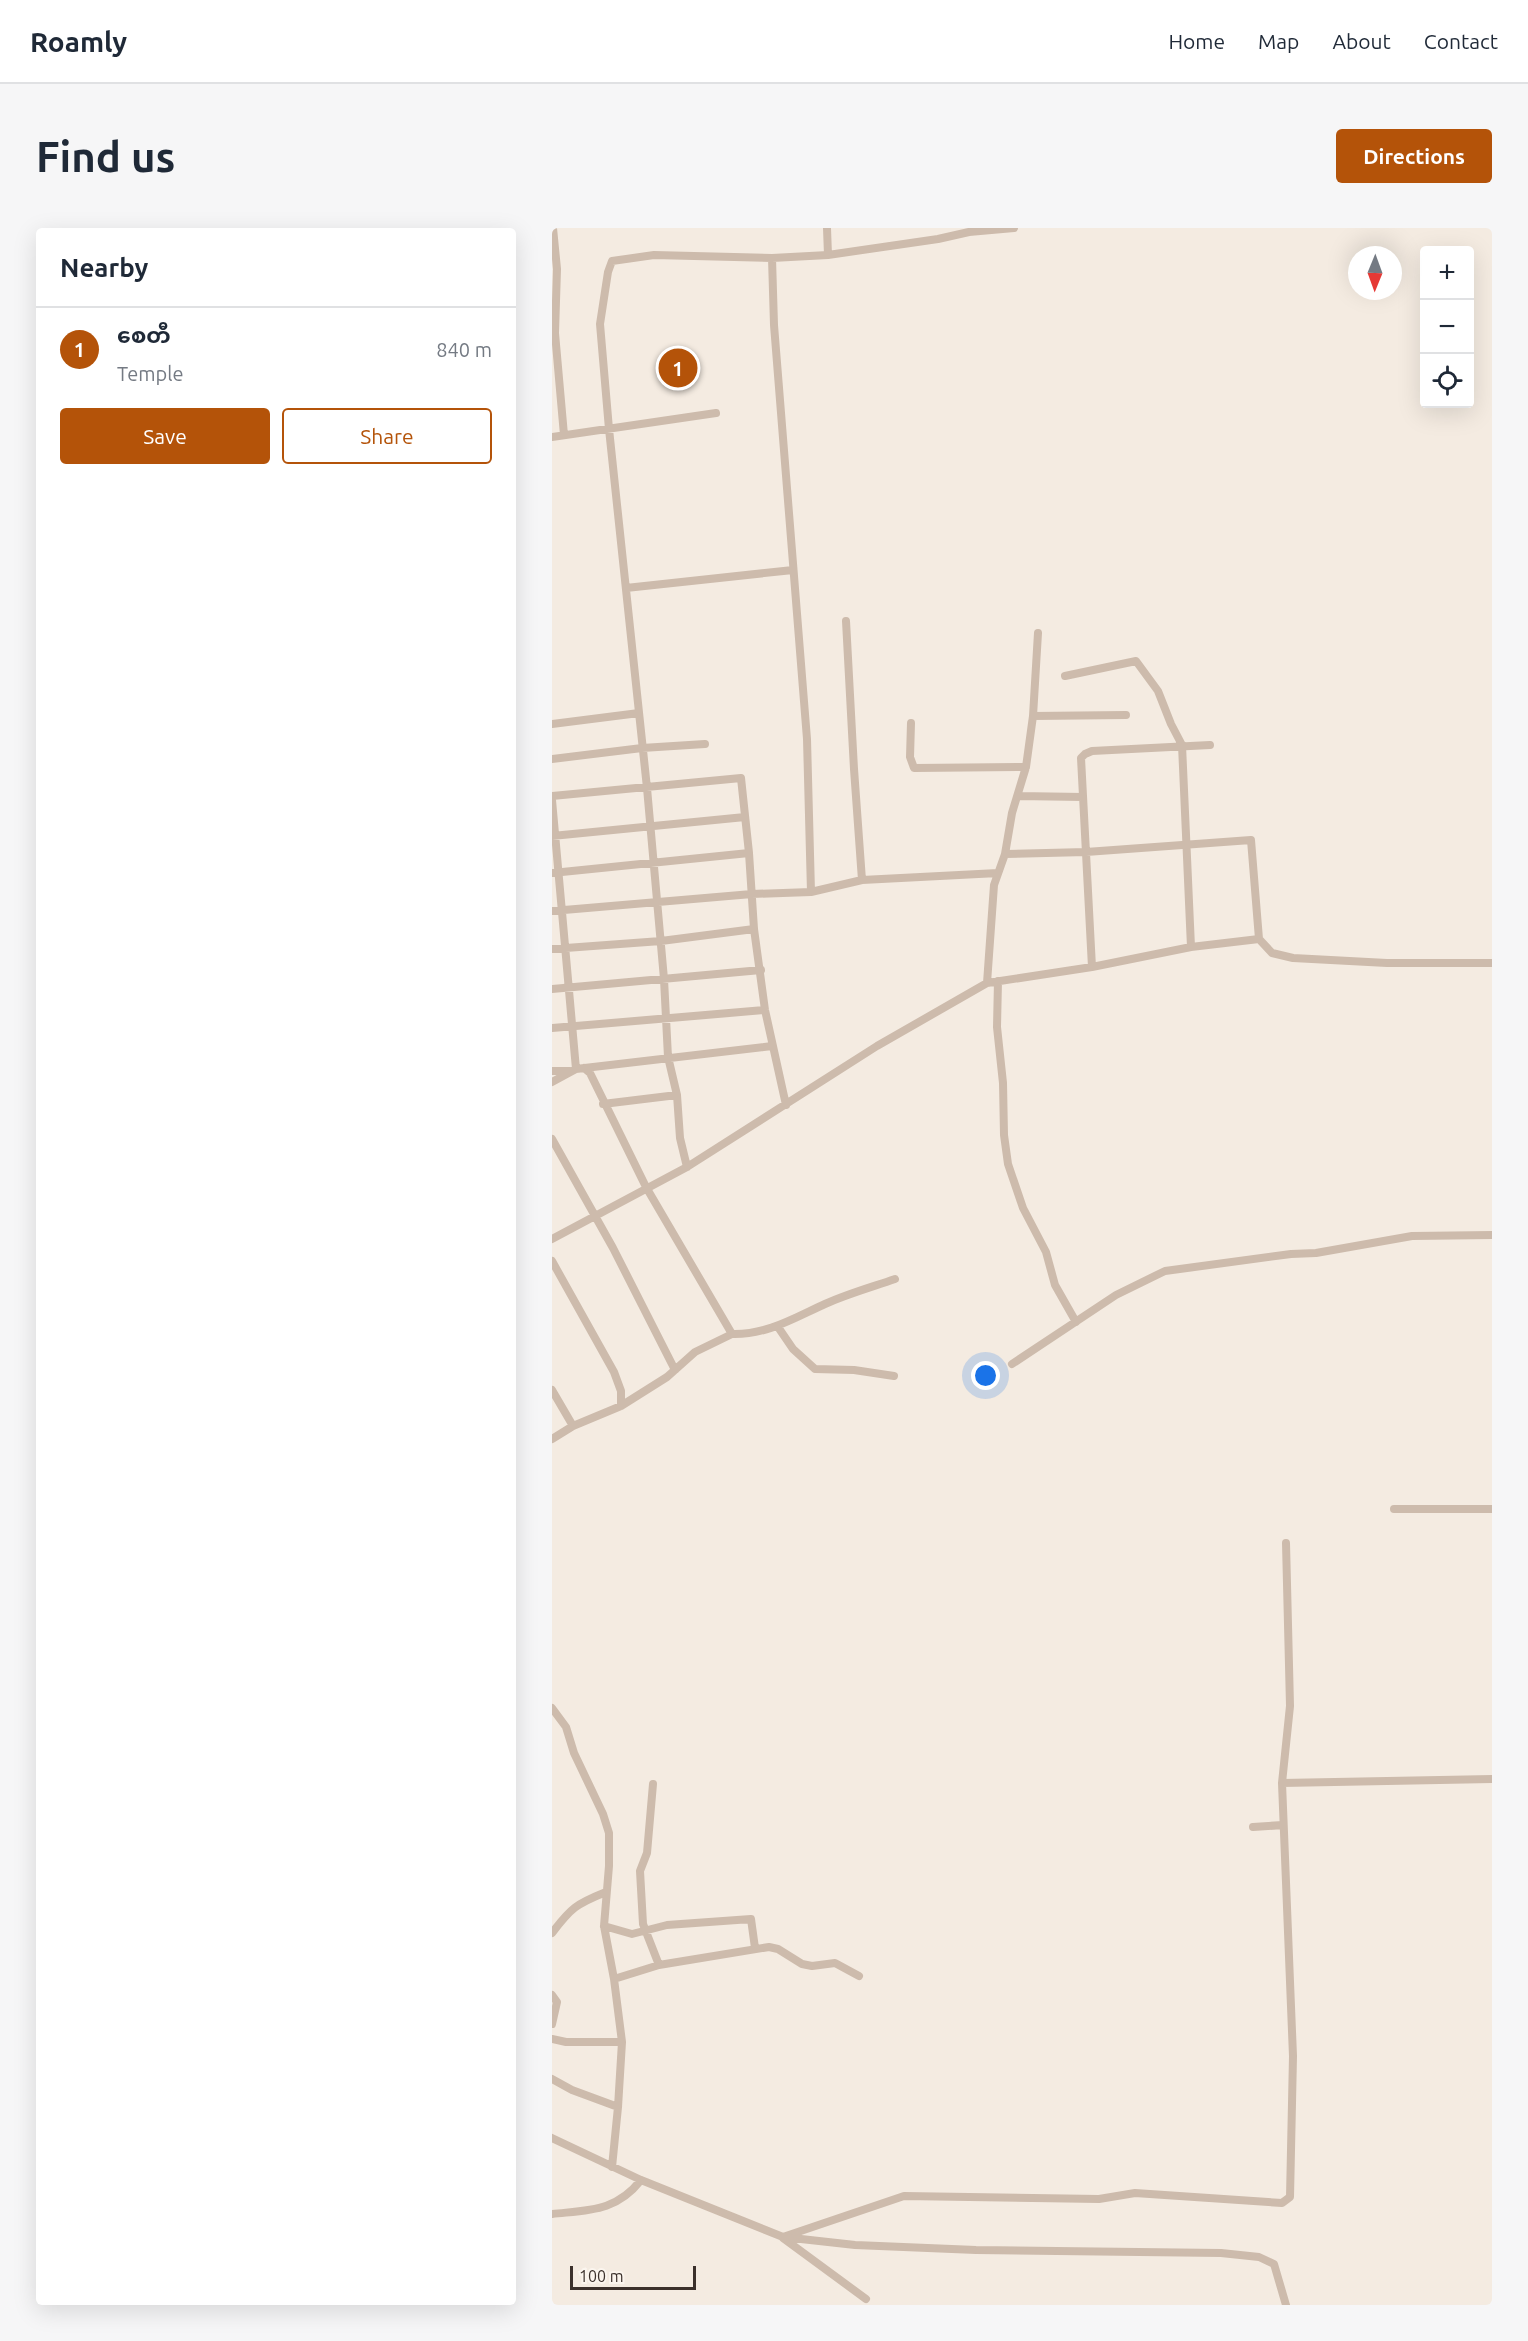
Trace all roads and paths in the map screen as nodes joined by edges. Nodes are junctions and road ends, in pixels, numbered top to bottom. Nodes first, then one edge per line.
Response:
1 (553, 228) edge
2 (827, 228) edge
3 (1014, 228) edge
4 (992, 229) edge
5 (828, 255) junction
6 (772, 258) junction
7 (716, 413) dead end
8 (609, 429) junction
9 (564, 435) junction
10 (552, 437) edge
11 (793, 570) junction
12 (626, 588) junction
13 (846, 621) dead end
14 (1038, 633) dead end
15 (1065, 676) dead end
16 (639, 713) junction
17 (1126, 715) dead end
18 (1033, 716) junction
19 (911, 723) dead end
20 (552, 724) edge
21 (705, 744) dead end
22 (1182, 745) junction
23 (1210, 745) dead end
24 (642, 748) junction
25 (552, 759) edge
26 (1026, 767) junction
27 (647, 788) junction
28 (1018, 796) junction
29 (1083, 797) junction
30 (552, 798) edge
31 (745, 817) junction
32 (650, 825) junction
33 (554, 836) edge
34 (1188, 844) junction
35 (1086, 852) junction
36 (749, 853) junction
37 (1005, 854) junction
38 (654, 863) junction
39 (556, 873) edge
40 (998, 873) junction
41 (862, 880) junction
42 (811, 892) junction
43 (752, 894) junction
44 (657, 902) junction
45 (563, 910) junction
46 (552, 911) edge
47 (754, 929) junction
48 (1259, 939) junction
49 (661, 941) junction
50 (566, 947) junction
51 (1191, 947) junction
52 (552, 949) edge
53 (1492, 963) edge
54 (1092, 967) junction
55 (761, 970) junction
56 (664, 979) junction
57 (998, 981) junction
58 (987, 983) junction
59 (570, 988) junction
60 (552, 989) edge
61 (765, 1010) junction
62 (667, 1017) junction
63 (574, 1026) junction
64 (552, 1028) edge
65 (772, 1046) junction
66 (668, 1057) junction
67 (577, 1069) junction
68 (552, 1071) edge
69 (552, 1082) edge
70 (677, 1095) junction
71 (603, 1104) junction
72 (786, 1105) junction
73 (552, 1139) edge
74 (687, 1167) junction
75 (646, 1188) junction
76 (594, 1216) junction
77 (1492, 1235) edge
78 (552, 1239) edge
79 (552, 1261) edge
80 (895, 1279) dead end
81 (1076, 1322) junction
82 (778, 1327) junction
83 (732, 1334) junction
84 (1012, 1364) dead end
85 (675, 1370) junction
86 (894, 1376) dead end
87 (552, 1390) edge
88 (621, 1406) junction
89 (573, 1426) junction
90 (552, 1439) edge
91 (1394, 1509) dead end
92 (1492, 1509) edge
93 (1286, 1543) dead end
94 (552, 1708) edge
95 (1492, 1779) edge
96 (1282, 1783) junction
97 (653, 1784) dead end
98 (1284, 1825) junction
99 (1253, 1827) dead end
100 (606, 1893) junction
101 (604, 1926) junction
102 (645, 1930) junction
103 (552, 1933) edge
104 (755, 1948) junction
105 (659, 1965) junction
106 (859, 1976) dead end
107 (614, 1979) junction
108 (552, 1995) edge
109 (552, 2024) edge
110 (552, 2039) edge
111 (622, 2042) junction
112 (552, 2079) edge
113 (618, 2107) junction
114 (552, 2138) edge
115 (612, 2167) junction
116 (641, 2180) junction
117 (552, 2214) edge
118 (783, 2237) junction
119 (866, 2299) dead end
120 (1286, 2305) edge

1 - 9 street
2 - 5 street
3 - 4 street
4 - 5 street
5 - 6 street
6 - 8 street
6 - 11 street
7 - 8 street
8 - 9 street
8 - 12 street
9 - 10 street
11 - 12 street
11 - 42 street
12 - 16 street
13 - 41 street
14 - 18 street
15 - 22 street
16 - 20 street
16 - 24 street
17 - 18 street
18 - 26 street
19 - 26 street
21 - 24 street
22 - 23 street
22 - 29 street
22 - 34 street
24 - 25 street
24 - 27 street
26 - 28 street
27 - 30 street
27 - 31 street
27 - 32 street
28 - 29 street
28 - 37 street
29 - 35 street
30 - 33 street
31 - 32 street
31 - 36 street
32 - 33 street
32 - 38 street
33 - 39 street
34 - 35 street
34 - 48 street
34 - 51 street
35 - 37 street
35 - 54 street
36 - 38 street
36 - 43 street
37 - 40 street
38 - 39 street
38 - 44 street
39 - 45 street
40 - 41 street
40 - 58 street
41 - 42 street
42 - 43 street
43 - 44 street
43 - 47 street
44 - 45 street
44 - 49 street
45 - 46 street
45 - 50 street
47 - 49 street
47 - 55 street
48 - 51 street
48 - 53 street
49 - 50 street
49 - 56 street
50 - 52 street
50 - 59 street
51 - 54 street
54 - 57 street
55 - 56 street
55 - 61 street
56 - 59 street
56 - 62 street
57 - 58 street
57 - 81 street
58 - 72 street
59 - 60 street
59 - 63 street
61 - 62 street
61 - 65 street
62 - 63 street
62 - 66 street
63 - 64 street
63 - 67 street
65 - 66 street
65 - 72 street
66 - 67 street
66 - 70 street
67 - 68 street
67 - 69 street
67 - 71 street
70 - 71 street
70 - 74 street
71 - 75 street
72 - 74 street
73 - 76 street
74 - 75 street
75 - 76 street
75 - 83 street
76 - 78 street
76 - 85 street
77 - 81 street
79 - 88 street
80 - 82 street
81 - 84 street
82 - 83 street
82 - 86 street
83 - 85 street
85 - 88 street
87 - 89 street
88 - 89 street
89 - 90 street
91 - 92 street
93 - 96 street
94 - 100 street
95 - 96 street
96 - 98 street
97 - 102 street
98 - 99 street
98 - 118 street
100 - 101 street
100 - 103 street
101 - 102 street
101 - 107 street
102 - 104 street
102 - 105 street
104 - 105 street
104 - 106 street
105 - 107 street
107 - 111 street
108 - 109 street
110 - 111 street
111 - 113 street
112 - 113 street
113 - 115 street
114 - 115 street
115 - 116 street
116 - 117 street
116 - 118 street
118 - 119 street
118 - 120 street

